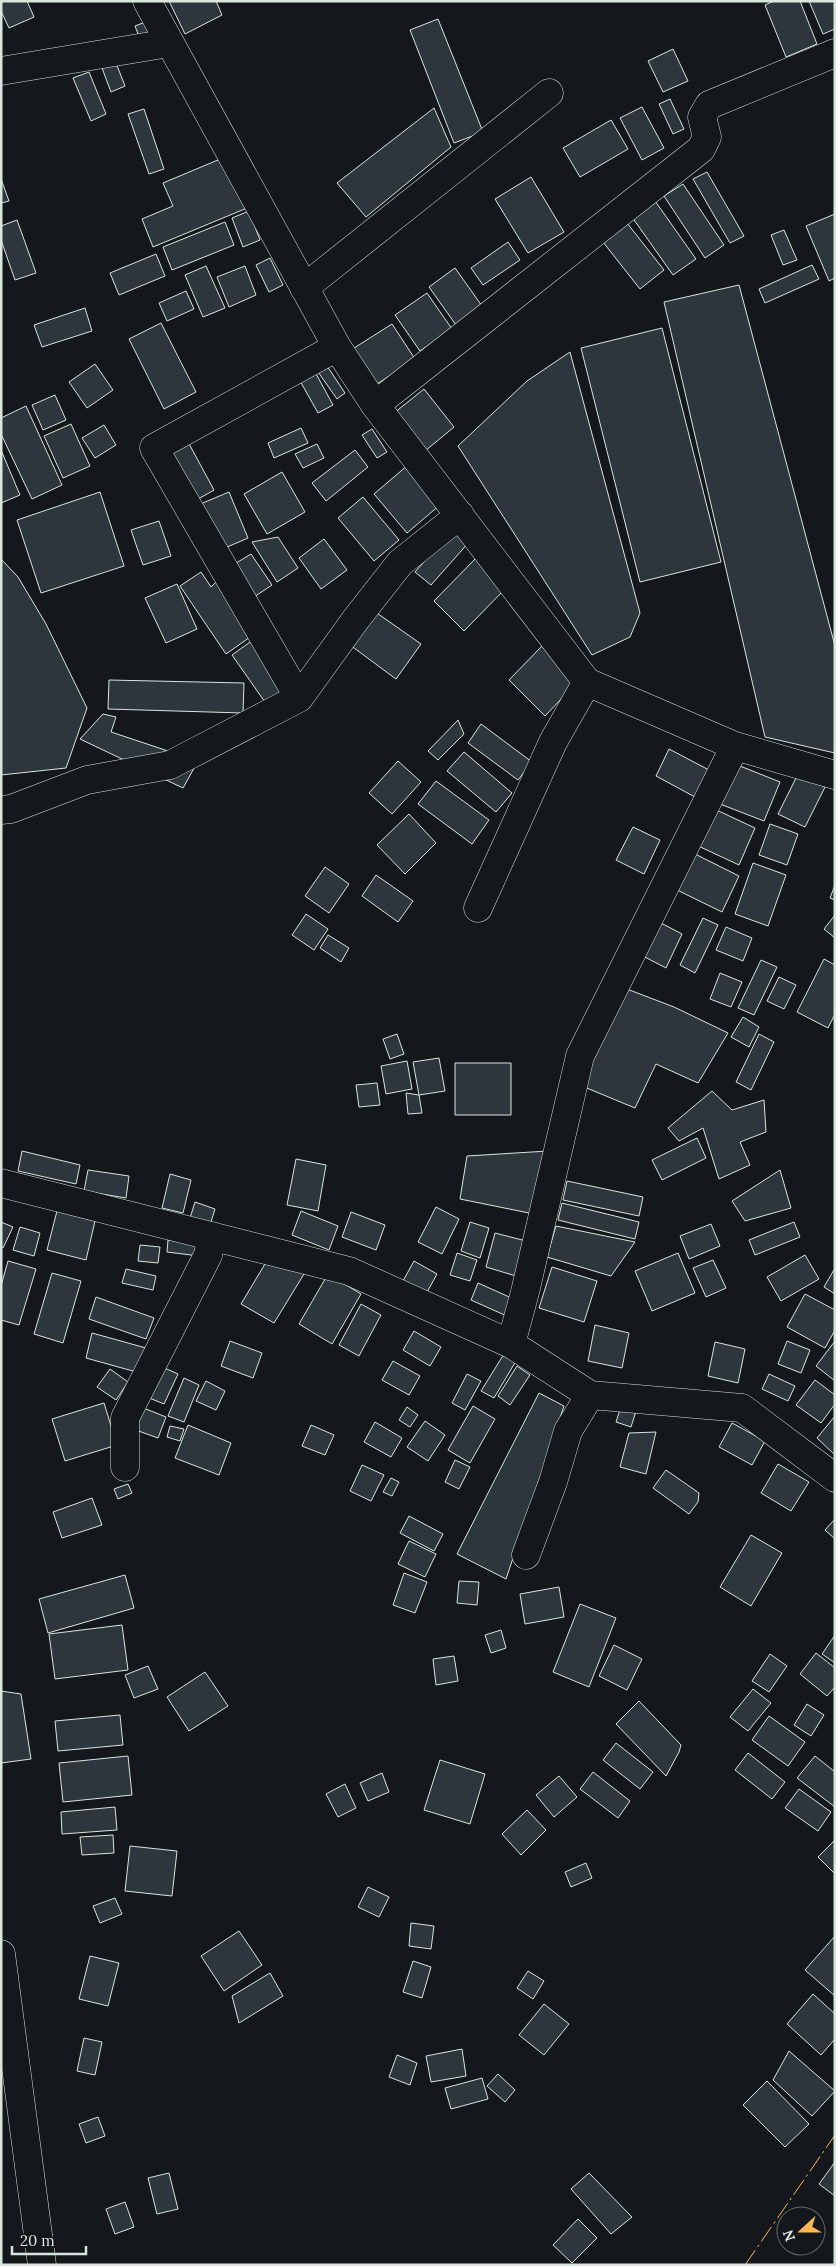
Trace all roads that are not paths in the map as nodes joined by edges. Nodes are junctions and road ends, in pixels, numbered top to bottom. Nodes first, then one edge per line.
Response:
1 (148, 1) edge
2 (169, 43) junction
3 (835, 53) edge
4 (1, 71) edge
5 (549, 93) dead end
6 (304, 288) junction
7 (337, 347) junction
8 (375, 405) junction
9 (460, 515) junction
10 (587, 682) junction
11 (300, 698) junction
12 (735, 746) junction
13 (835, 775) edge
14 (1, 810) edge
15 (478, 908) dead end
16 (1, 1183) edge
17 (212, 1236) junction
18 (511, 1344) junction
19 (590, 1394) junction
20 (125, 1467) dead end
21 (835, 1478) edge
22 (526, 1554) dead end
23 (1, 1954) edge
24 (42, 2265) edge

1 - 2 street
2 - 4 street
2 - 6 street
3 - 8 street
5 - 6 street
6 - 7 street
7 - 8 street
7 - 11 street
8 - 9 street
9 - 10 street
9 - 11 street
10 - 12 street
10 - 15 street
11 - 14 street
12 - 13 street
12 - 18 street
16 - 17 street
17 - 18 street
17 - 20 street
18 - 19 street
19 - 21 street
19 - 22 street
23 - 24 street

